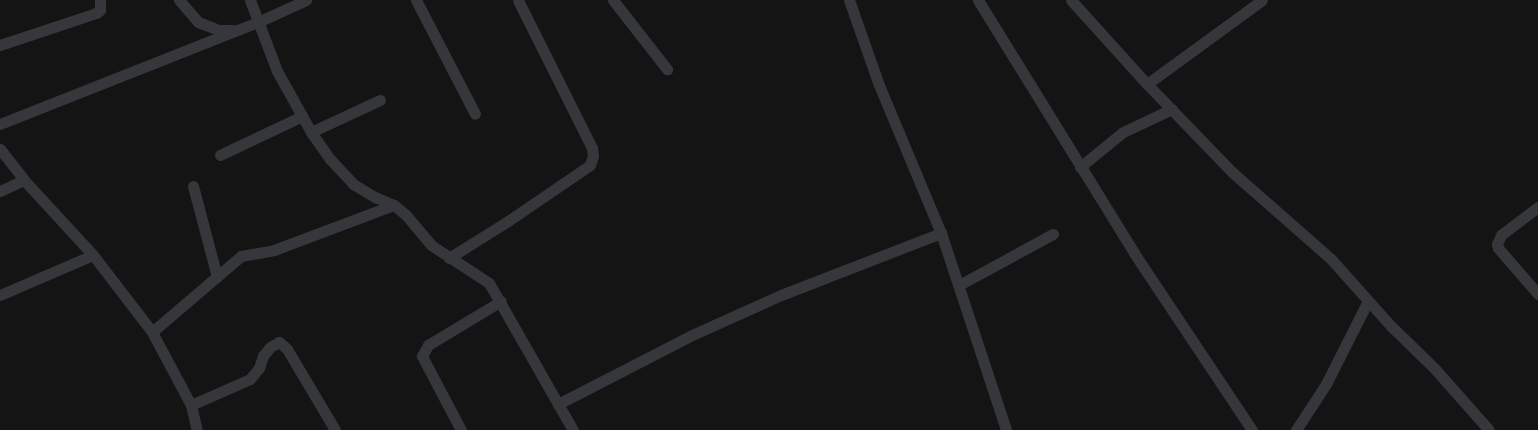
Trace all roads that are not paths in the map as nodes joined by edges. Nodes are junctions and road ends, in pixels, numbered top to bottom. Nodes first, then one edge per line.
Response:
1 (100, 0) edge
2 (179, 0) edge
3 (250, 0) edge
4 (306, 0) edge
5 (416, 0) edge
6 (518, 0) edge
7 (613, 0) edge
8 (849, 0) edge
9 (978, 0) edge
10 (1071, 0) edge
11 (1262, 0) edge
12 (258, 22) junction
13 (238, 30) junction
14 (0, 45) edge
15 (667, 69) dead end
16 (1147, 84) junction
17 (380, 100) dead end
18 (1172, 109) junction
19 (475, 114) dead end
20 (302, 116) junction
21 (0, 124) edge
22 (311, 132) junction
23 (0, 149) edge
24 (220, 156) dead end
25 (1080, 167) junction
26 (24, 180) junction
27 (193, 186) dead end
28 (0, 191) edge
29 (394, 205) junction
30 (1538, 207) edge
31 (940, 233) junction
32 (1053, 234) dead end
33 (93, 255) junction
34 (449, 258) junction
35 (217, 276) junction
36 (959, 285) junction
37 (1538, 294) edge
38 (0, 295) edge
39 (501, 302) junction
40 (1368, 302) junction
41 (152, 332) junction
42 (558, 404) junction
43 (191, 405) junction
44 (197, 430) edge
45 (335, 430) edge
46 (461, 430) edge
47 (573, 430) edge
48 (1006, 430) edge
49 (1252, 430) edge
50 (1296, 430) edge
51 (1489, 430) edge

1 - 14 street
2 - 13 street
3 - 12 street
4 - 12 street
5 - 19 street
6 - 34 street
7 - 15 street
8 - 31 street
9 - 25 street
10 - 16 street
11 - 16 street
12 - 13 street
12 - 20 street
13 - 21 street
16 - 18 street
17 - 22 street
18 - 25 street
18 - 40 street
20 - 22 street
20 - 24 street
22 - 29 street
23 - 26 street
25 - 49 street
26 - 28 street
26 - 33 street
27 - 35 street
29 - 34 street
29 - 35 street
30 - 37 street
31 - 36 street
31 - 42 street
32 - 36 street
33 - 38 street
33 - 41 street
34 - 39 street
35 - 41 street
36 - 48 street
39 - 42 street
39 - 46 street
40 - 50 street
40 - 51 street
41 - 43 street
42 - 47 street
43 - 44 street
43 - 45 street

